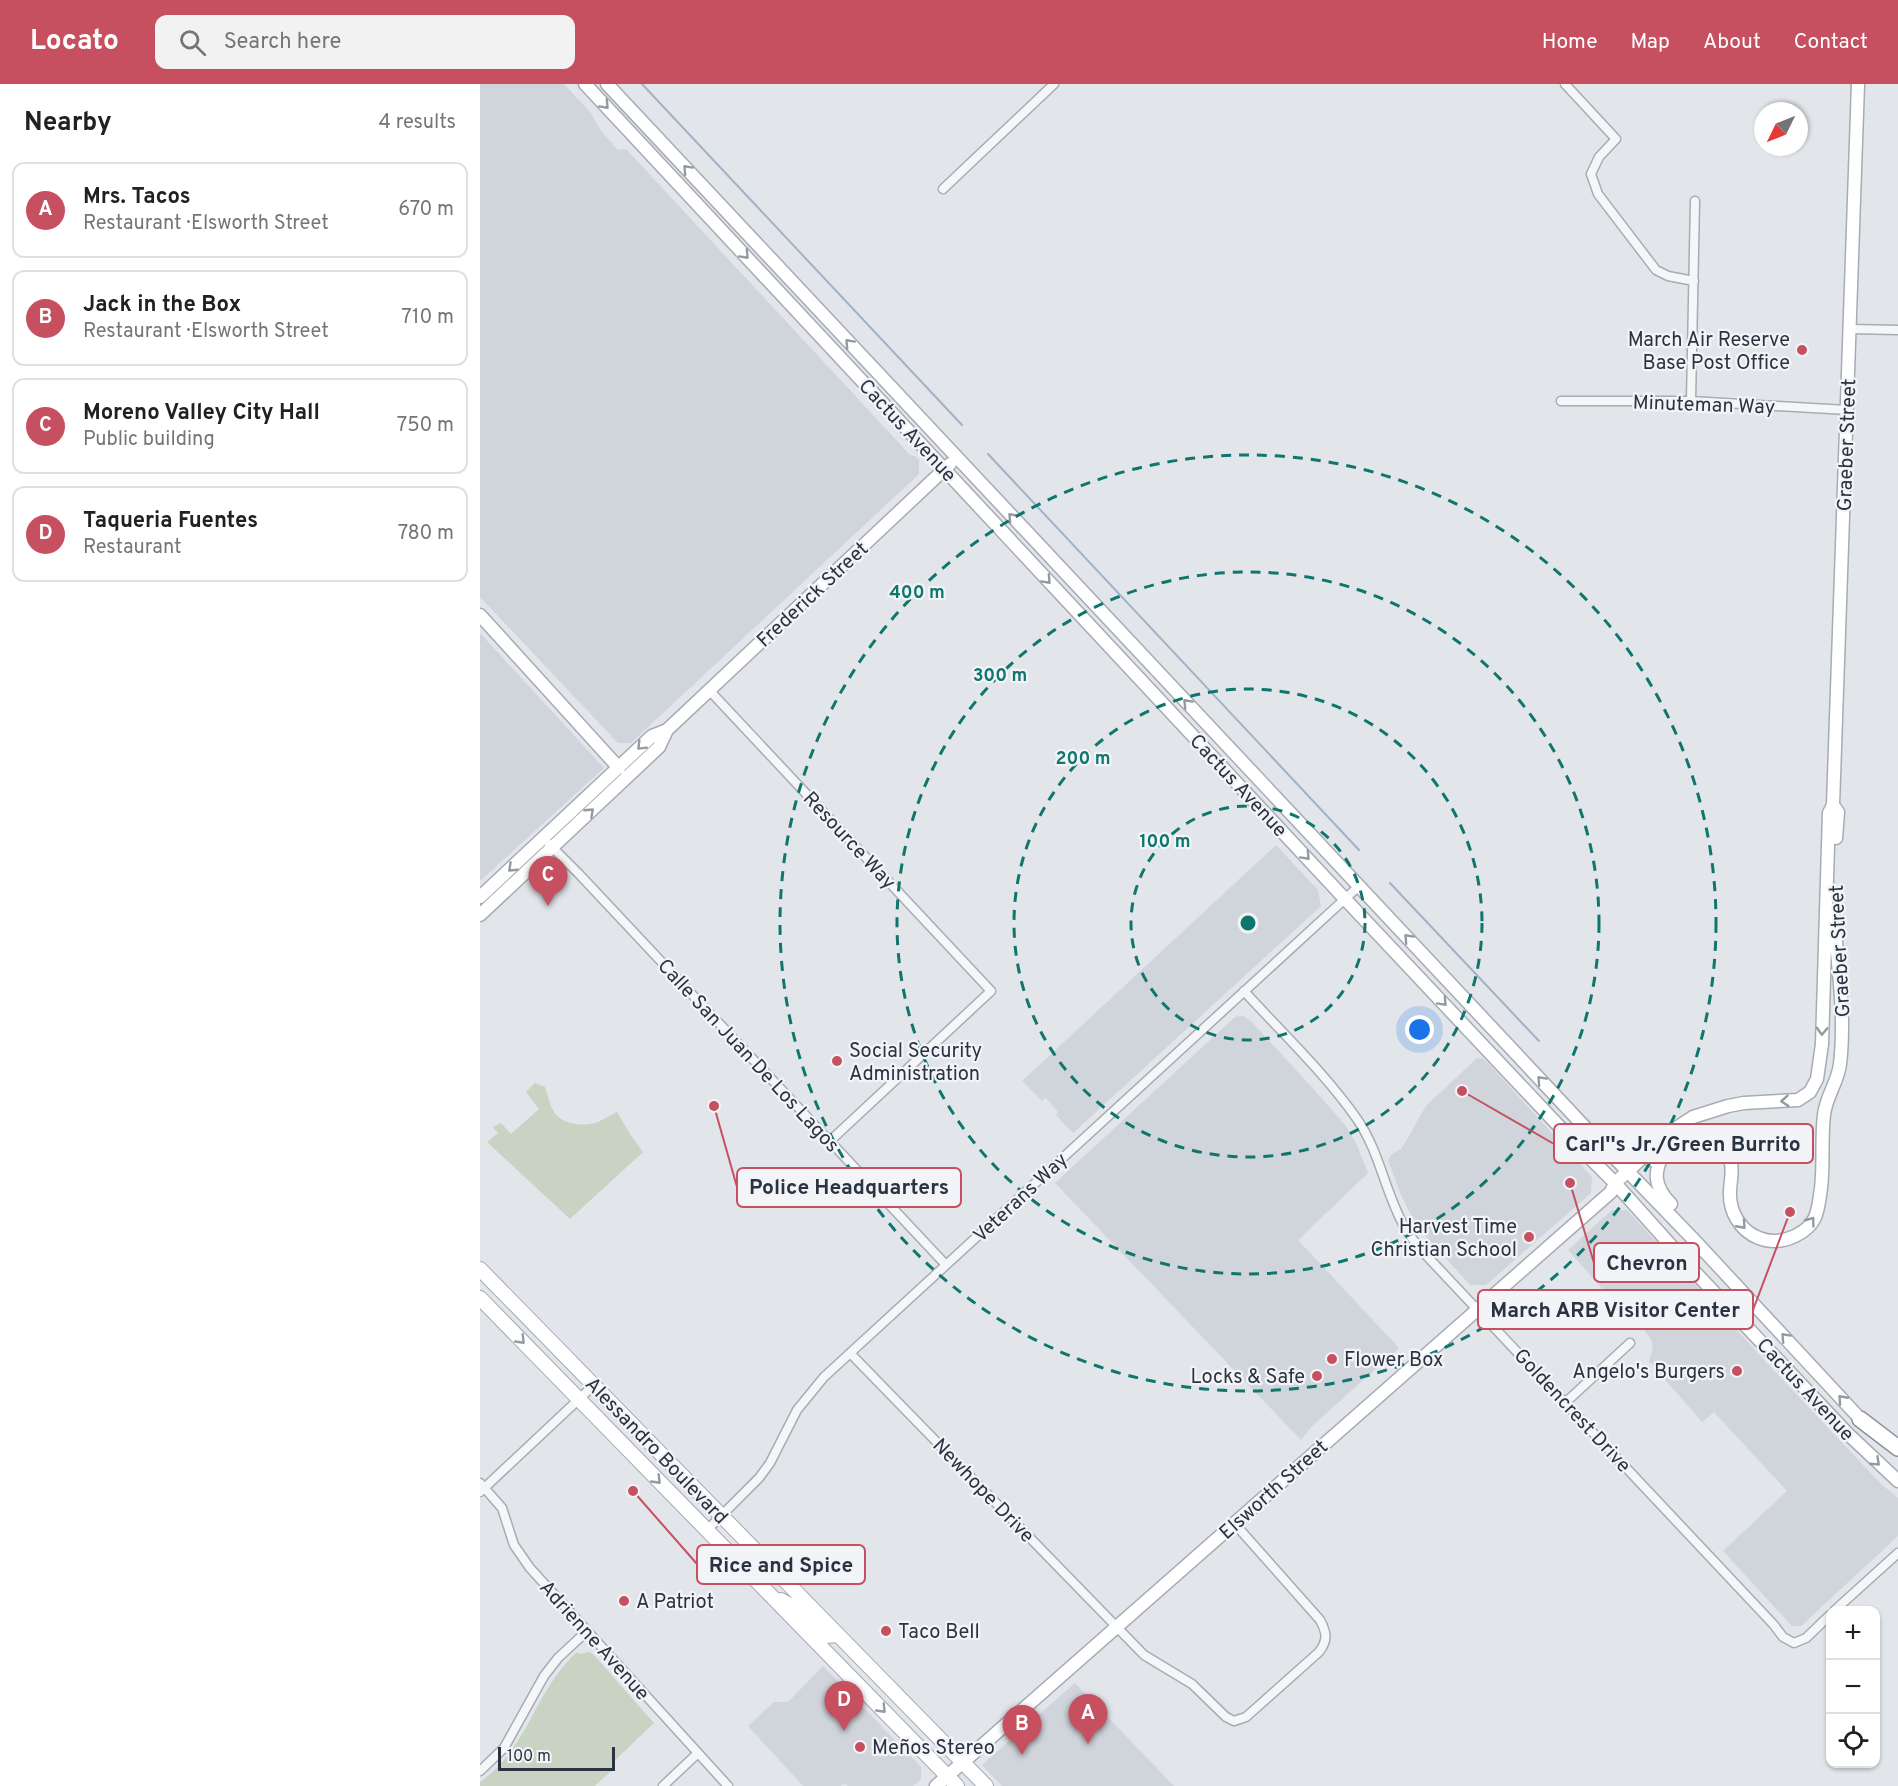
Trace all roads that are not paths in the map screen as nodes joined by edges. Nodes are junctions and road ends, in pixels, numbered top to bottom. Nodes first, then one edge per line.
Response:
1 (585, 84) edge
2 (607, 84) edge
3 (1054, 84) edge
4 (1565, 84) edge
5 (1858, 84) edge
6 (943, 189) dead end
7 (1695, 201) dead end
8 (1694, 281) junction
9 (1850, 329) junction
10 (1898, 330) edge
11 (1561, 401) dead end
12 (1691, 401) junction
13 (1847, 410) junction
14 (957, 458) junction
15 (945, 469) junction
16 (480, 615) edge
17 (709, 690) junction
18 (667, 730) junction
19 (620, 768) junction
20 (1833, 805) junction
21 (548, 843) junction
22 (1359, 886) junction
23 (480, 897) edge
24 (1345, 899) junction
25 (480, 902) edge
26 (480, 915) edge
27 (1244, 991) junction
28 (830, 1141) junction
29 (1715, 1144) junction
30 (1668, 1147) junction
31 (1732, 1151) dead end
32 (1631, 1173) junction
33 (1615, 1188) junction
34 (1695, 1240) junction
35 (946, 1265) junction
36 (480, 1269) edge
37 (480, 1298) edge
38 (1477, 1309) junction
39 (1630, 1343) dead end
40 (850, 1353) junction
41 (594, 1385) junction
42 (578, 1398) junction
43 (1566, 1402) junction
44 (1860, 1419) junction
45 (1898, 1448) edge
46 (1898, 1456) edge
47 (1898, 1481) edge
48 (482, 1488) edge
49 (722, 1515) junction
50 (1235, 1524) junction
51 (707, 1530) junction
52 (1898, 1553) edge
53 (768, 1594) junction
54 (1840, 1606) edge
55 (1826, 1619) edge
56 (1117, 1626) junction
57 (587, 1632) junction
58 (838, 1635) junction
59 (828, 1654) junction
60 (891, 1689) junction
61 (698, 1753) junction
62 (962, 1762) junction
63 (480, 1771) edge
64 (947, 1776) junction
65 (663, 1786) edge
66 (728, 1786) edge
67 (936, 1786) edge
68 (957, 1786) edge
69 (986, 1786) edge

1 -> 15 main road, Cactus Avenue
14 -> 2 main road, Cactus Avenue
3 - 6 street
4 - 8 street
5 - 9 main road, Graeber Street
7 - 8 street
8 - 12 street
9 - 10 street
9 - 13 main road, Graeber Street
11 - 12 street, Minuteman Way
12 - 13 street, Minuteman Way
13 - 20 main road, Graeber Street
14 - 15 main road, Frederick Street
22 -> 14 main road, Cactus Avenue
15 - 17 main road, Frederick Street
15 -> 24 main road, Cactus Avenue
16 - 19 main road
17 - 18 main road, Frederick Street
17 - 28 street, Resource Way
18 -> 19 main road, Frederick Street
21 -> 18 main road, Frederick Street
19 - 21 main road, Frederick Street
29 -> 20 main road, Graeber Street
20 -> 32 main road, Graeber Street
21 -> 23 main road, Frederick Street
21 - 26 main road, Frederick Street
21 - 28 street, Calle San Juan De Los Lagos
22 - 24 street, Veterans Way
32 -> 22 main road, Cactus Avenue
23 - 25 main road
24 - 27 street, Veterans Way
24 -> 33 main road, Cactus Avenue
27 - 35 street, Veterans Way
27 - 38 street, Goldencrest Drive
28 - 35 street, Calle San Juan De Los Lagos
29 - 30 main road
29 - 31 main road
30 - 32 main road
30 - 34 main road
32 - 33 main road, Elsworth Street
32 - 34 main road, Cactus Avenue
33 - 38 main road, Elsworth Street
33 -> 47 main road, Cactus Avenue
44 -> 34 main road, Cactus Avenue
35 - 40 street, Veterans Way
36 - 41 main road, Alessandro Boulevard
37 -> 42 main road, Alessandro Boulevard
38 - 43 street, Goldencrest Drive
38 - 50 main road, Elsworth Street
39 - 43 street
40 - 49 street, Veterans Way
40 - 56 street, Newhope Drive
41 - 42 street
41 - 49 main road, Alessandro Boulevard
42 - 48 street
42 -> 51 main road, Alessandro Boulevard
43 - 55 street, Goldencrest Drive
44 - 45 highway
44 - 46 main road, Cactus Avenue
48 - 57 street, Adrienne Avenue
49 - 51 street, Veterans Way
49 - 58 main road, Alessandro Boulevard
50 - 56 main road, Elsworth Street
50 - 56 street, Newhope Drive
51 - 53 main road, Alessandro Boulevard
52 - 54 street
53 - 58 main road
53 - 59 main road, Alessandro Boulevard
56 - 62 main road, Elsworth Street
57 - 61 street, Adrienne Avenue
57 - 63 street
58 - 60 main road, Alessandro Boulevard
59 - 60 main road
59 -> 64 main road, Alessandro Boulevard
60 - 62 main road, Alessandro Boulevard
61 - 65 street
61 - 66 street, Adrienne Avenue
62 - 64 main road, Elsworth Street
62 - 69 main road, Alessandro Boulevard
64 - 67 main road, Elsworth Street
64 - 68 main road, Alessandro Boulevard

